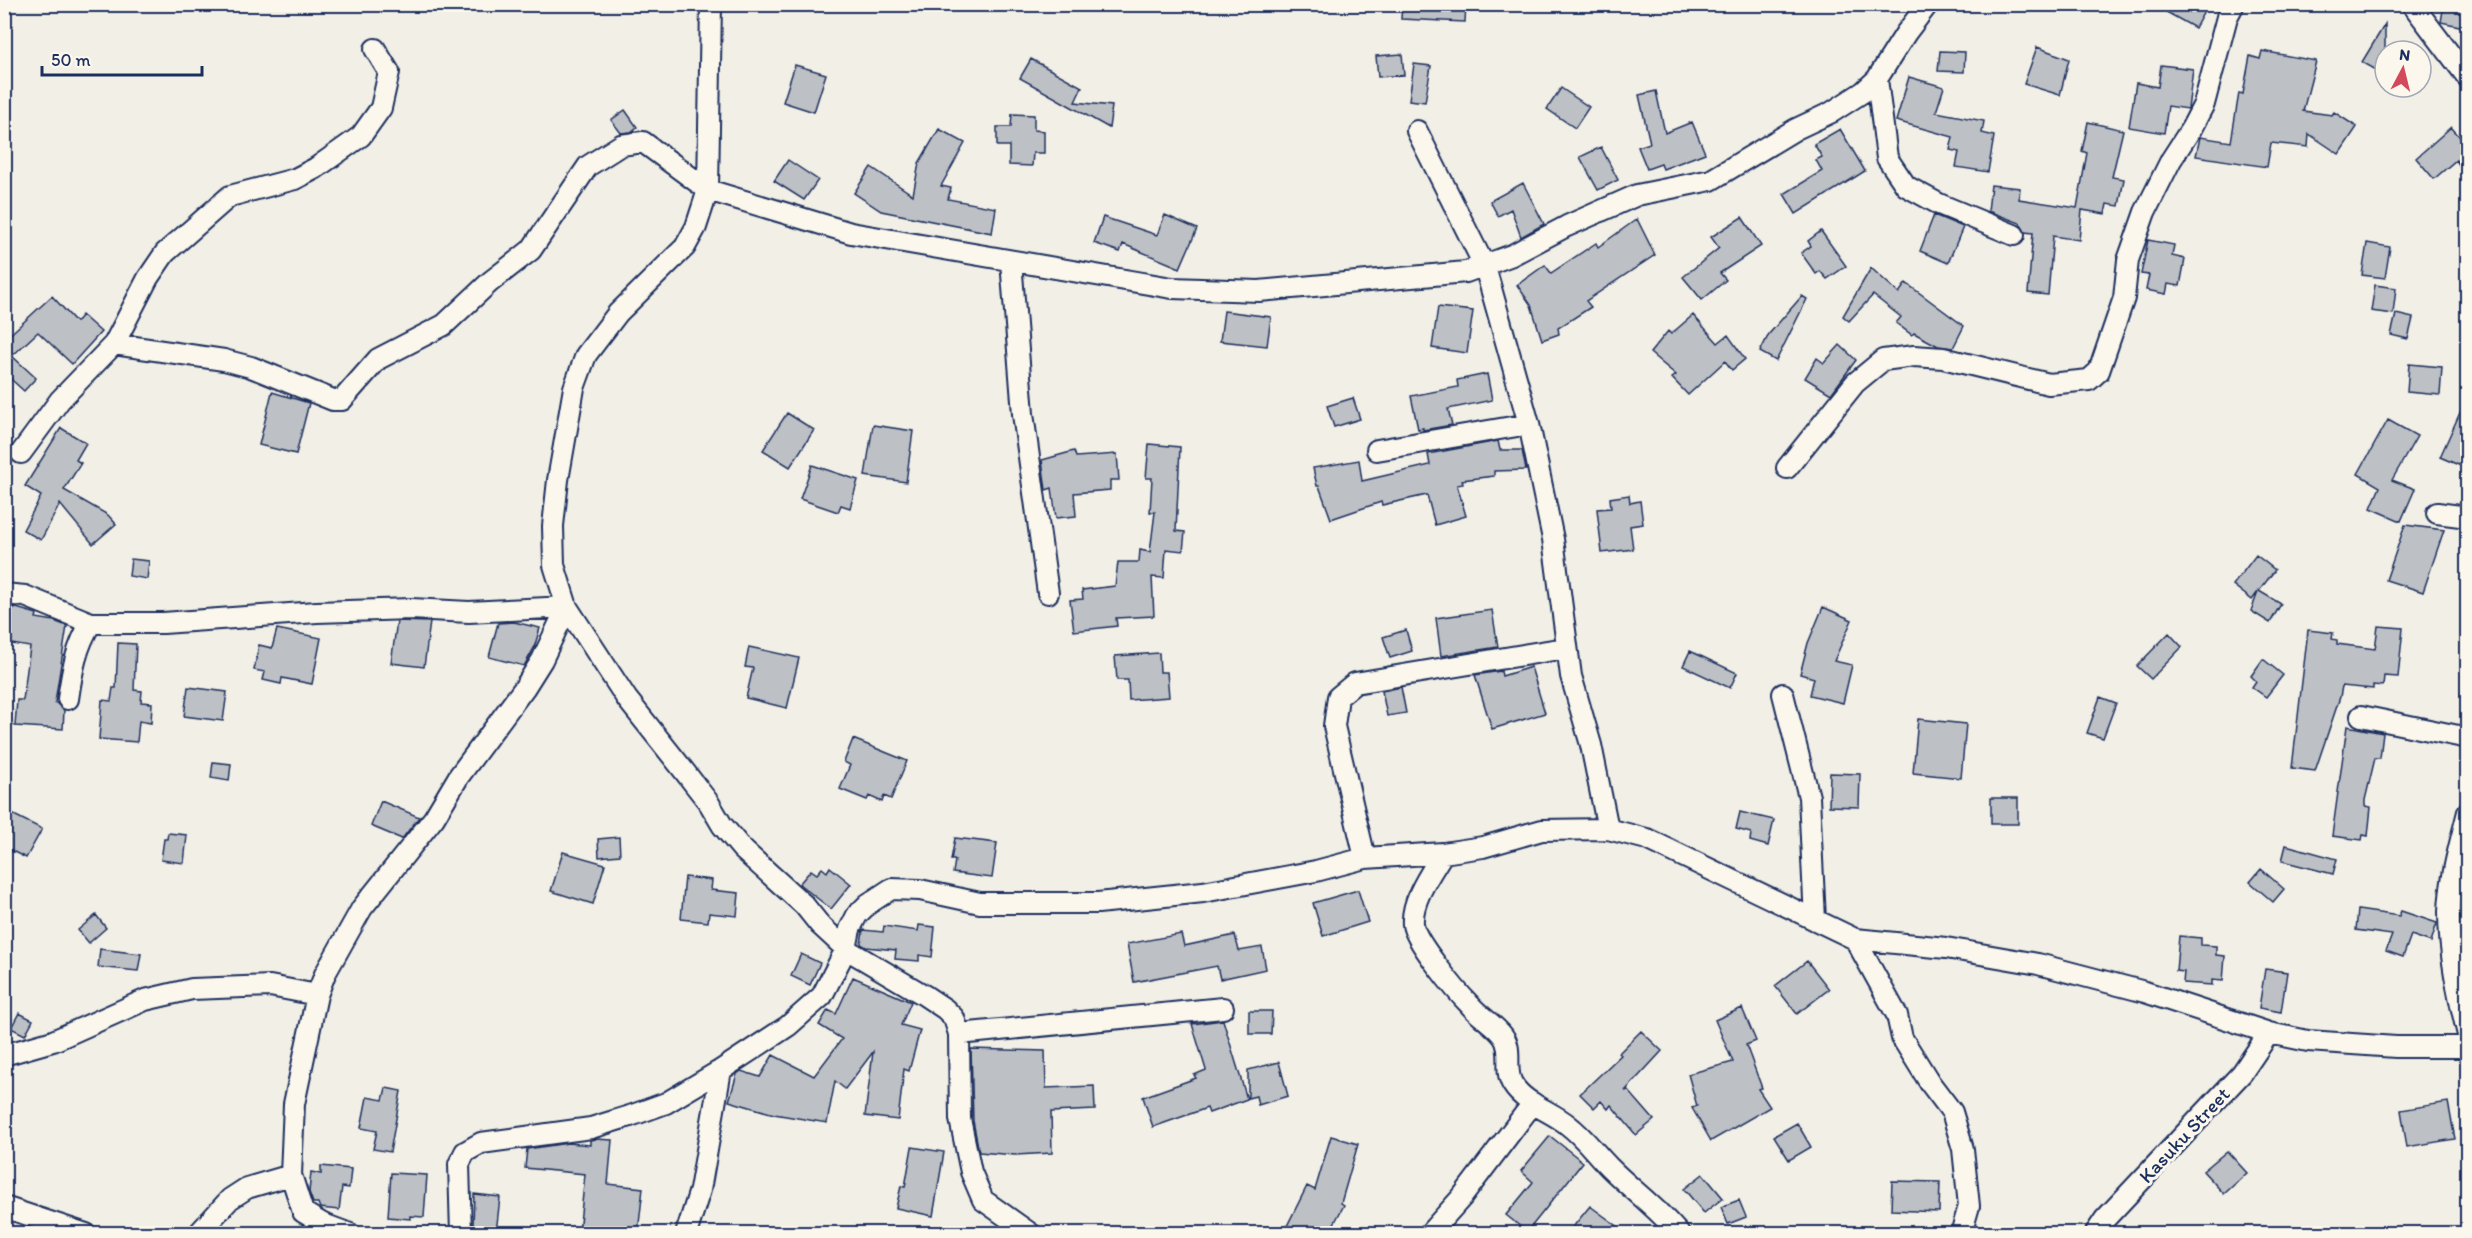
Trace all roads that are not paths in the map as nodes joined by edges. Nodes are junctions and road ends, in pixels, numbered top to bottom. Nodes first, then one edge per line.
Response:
1 (711, 4) edge
2 (1928, 4) edge
3 (2234, 4) edge
4 (2412, 4) edge
5 (375, 50) dead end
6 (2468, 78) edge
7 (1877, 79) junction
8 (1417, 131) dead end
9 (708, 190) junction
10 (2014, 235) dead end
11 (1011, 261) junction
12 (1485, 267) junction
13 (114, 344) junction
14 (1529, 424) junction
15 (1377, 450) dead end
16 (21, 453) dead end
17 (1787, 468) dead end
18 (2437, 513) dead end
19 (2468, 517) edge
20 (1048, 593) dead end
21 (4, 594) edge
22 (567, 607) junction
23 (91, 623) junction
24 (1565, 648) junction
25 (1783, 694) dead end
26 (68, 699) dead end
27 (2361, 716) dead end
28 (2468, 738) edge
29 (2468, 812) edge
30 (1608, 829) junction
31 (1443, 853) junction
32 (1365, 858) junction
33 (1815, 920) junction
34 (1855, 939) junction
35 (846, 949) junction
36 (317, 995) junction
37 (1223, 1008) dead end
38 (2269, 1033) junction
39 (959, 1034) junction
40 (2468, 1035) edge
41 (2468, 1047) edge
42 (4, 1055) edge
43 (721, 1070) junction
44 (1533, 1103) junction
45 (291, 1175) junction
46 (4, 1207) edge
47 (683, 1232) edge
48 (86, 1233) edge
49 (200, 1233) edge
50 (350, 1233) edge
51 (461, 1233) edge
52 (1031, 1233) edge
53 (1429, 1233) edge
54 (1679, 1233) edge
55 (1961, 1233) edge
56 (2096, 1233) edge

1 - 9 street
2 - 7 street
3 - 17 street
4 - 6 street
5 - 13 street
7 - 10 street
7 - 12 street
8 - 12 street
9 - 11 street
9 - 13 street
9 - 22 street
11 - 12 street
11 - 20 street
12 - 14 street
13 - 16 street
14 - 15 street
14 - 24 street
18 - 19 street
21 - 23 street
22 - 23 street
22 - 35 street
22 - 36 street
23 - 26 street
24 - 30 street
24 - 32 street
25 - 33 street
27 - 28 street
29 - 40 street
30 - 31 street
30 - 33 street
31 - 32 street
31 - 44 street
32 - 35 street
33 - 34 street
34 - 38 street
34 - 55 street
35 - 39 street
35 - 43 street
36 - 42 street
36 - 45 street
37 - 39 street
38 - 41 street
38 - 56 street, Kasuku Street
39 - 52 street
43 - 47 street
43 - 51 street
44 - 53 street
44 - 54 street
45 - 49 street
45 - 50 street
46 - 48 street

